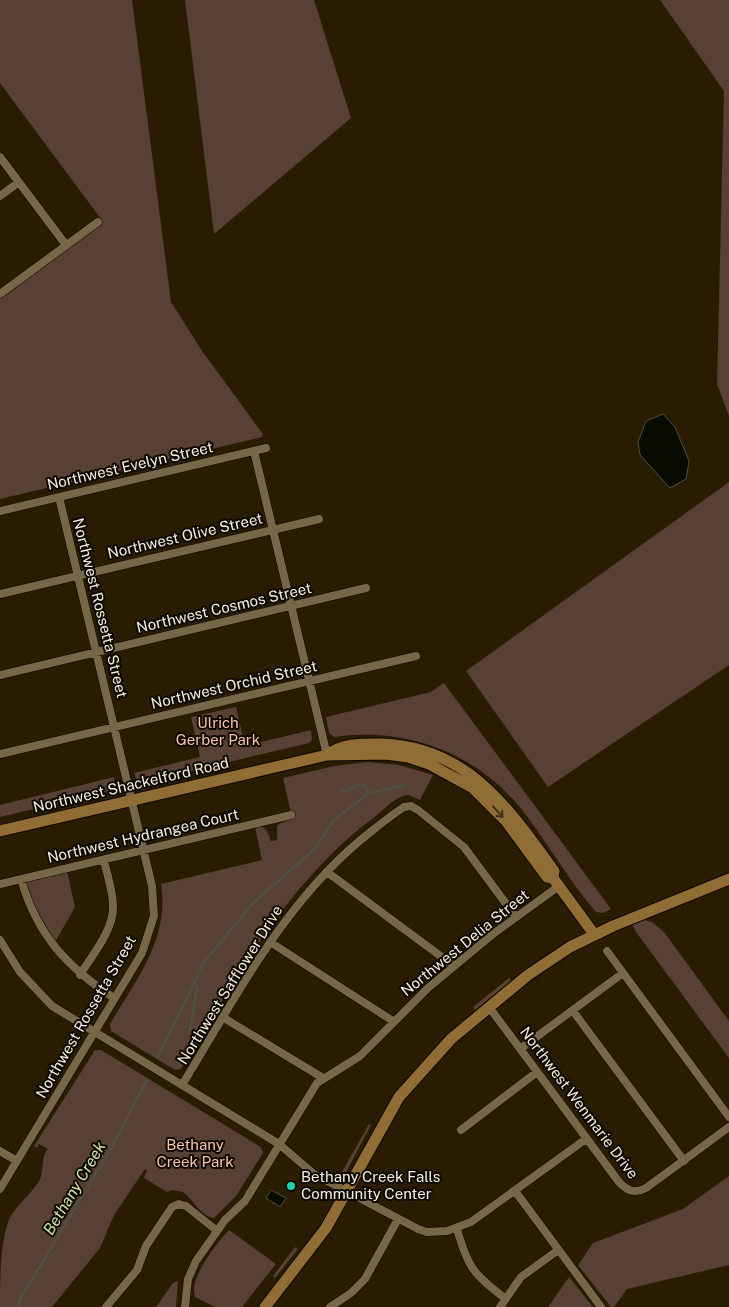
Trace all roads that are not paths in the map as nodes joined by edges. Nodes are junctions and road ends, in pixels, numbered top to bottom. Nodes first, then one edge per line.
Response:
1 (0, 157) edge
2 (19, 182) junction
3 (0, 196) edge
4 (98, 222) dead end
5 (66, 245) junction
6 (0, 293) edge
7 (266, 448) dead end
8 (254, 451) junction
9 (59, 497) junction
10 (0, 511) edge
11 (319, 519) dead end
12 (274, 530) junction
13 (78, 576) junction
14 (366, 588) dead end
15 (0, 594) edge
16 (292, 606) junction
17 (96, 652) junction
18 (416, 656) dead end
19 (0, 675) edge
20 (310, 681) junction
21 (114, 727) junction
22 (0, 754) edge
23 (327, 754) junction
24 (131, 801) junction
25 (291, 815) dead end
26 (0, 831) edge
27 (144, 851) junction
28 (104, 860) junction
29 (327, 872) junction
30 (21, 879) junction
31 (729, 879) edge
32 (556, 882) junction
33 (0, 884) edge
34 (516, 917) junction
35 (594, 934) junction
36 (270, 942) junction
37 (1, 945) edge
38 (607, 950) dead end
39 (454, 966) junction
40 (623, 973) junction
41 (80, 975) junction
42 (114, 998) junction
43 (489, 1007) junction
44 (573, 1011) junction
45 (224, 1018) junction
46 (393, 1021) junction
47 (94, 1033) junction
48 (520, 1049) junction
49 (537, 1072) junction
50 (323, 1078) junction
51 (182, 1085) junction
52 (729, 1117) edge
53 (729, 1127) edge
54 (461, 1130) dead end
55 (586, 1139) junction
56 (279, 1144) junction
57 (0, 1151) edge
58 (684, 1160) junction
59 (17, 1161) junction
60 (0, 1189) edge
61 (348, 1191) junction
62 (514, 1191) junction
63 (398, 1219) junction
64 (457, 1229) junction
65 (216, 1230) junction
66 (557, 1251) junction
67 (506, 1299) junction
68 (185, 1305) edge
69 (106, 1307) edge
70 (194, 1307) edge
71 (265, 1307) edge
72 (332, 1307) edge
73 (500, 1307) edge
74 (601, 1307) edge

1 - 2 street
2 - 3 street
2 - 5 street
4 - 5 street
5 - 6 street
7 - 8 street, Northwest Evelyn Street
8 - 9 street, Northwest Evelyn Street
8 - 12 street
9 - 10 street, Northwest Evelyn Street
9 - 13 street, Northwest Rossetta Street
11 - 12 street, Northwest Olive Street
12 - 13 street, Northwest Olive Street
12 - 16 street
13 - 15 street, Northwest Olive Street
13 - 17 street, Northwest Rossetta Street
14 - 16 street, Northwest Cosmos Street
16 - 17 street, Northwest Cosmos Street
16 - 20 street
17 - 19 street, Northwest Cosmos Street
17 - 21 street, Northwest Rossetta Street
18 - 20 street, Northwest Orchid Street
20 - 21 street, Northwest Orchid Street
20 - 23 street
21 - 22 street, Northwest Orchid Street
21 - 24 street, Northwest Rossetta Street
23 - 24 street, Northwest Shackelford Road
23 - 32 street, Northwest Shackelford Road
24 - 26 street, Northwest Shackelford Road
24 - 27 street, Northwest Rossetta Street
25 - 27 street, Northwest Hydrangea Court
27 - 28 street, Northwest Hydrangea Court
27 - 42 street, Northwest Rossetta Street
28 - 30 street, Northwest Hydrangea Court
28 - 41 street
29 - 34 street, Northwest Safflower Drive
29 - 36 street, Northwest Safflower Drive
29 - 39 street
30 - 33 street, Northwest Hydrangea Court
30 - 41 street
31 - 35 street
32 - 34 street, Northwest Delia Street
32 - 35 street, Northwest Shackelford Road
34 - 39 street, Northwest Delia Street
35 - 43 street
36 - 45 street, Northwest Safflower Drive
36 - 46 street
37 - 47 street
38 - 40 street
39 - 46 street, Northwest Delia Street
40 - 44 street
40 - 52 street
41 - 42 street
42 - 47 street, Northwest Rossetta Street
43 - 48 street, Northwest Wenmarie Drive
43 - 61 street
44 - 48 street
44 - 58 street
45 - 50 street
45 - 51 street, Northwest Safflower Drive
46 - 50 street, Northwest Delia Street
47 - 51 street
47 - 59 street, Northwest Rossetta Street
48 - 49 street, Northwest Wenmarie Drive
49 - 54 street
49 - 55 street, Northwest Wenmarie Drive
50 - 56 street, Northwest Delia Street
51 - 56 street
53 - 58 street, Northwest Wenmarie Drive
55 - 58 street, Northwest Wenmarie Drive
55 - 62 street
56 - 61 street
56 - 65 street, Northwest Delia Street
57 - 59 street
59 - 60 street, Northwest Rossetta Street
61 - 63 street
61 - 71 street
62 - 64 street
62 - 66 street
63 - 64 street
63 - 72 street
64 - 67 street
65 - 68 street, Northwest Delia Street
65 - 69 street
66 - 67 street
66 - 74 street
67 - 73 street
68 - 70 street

